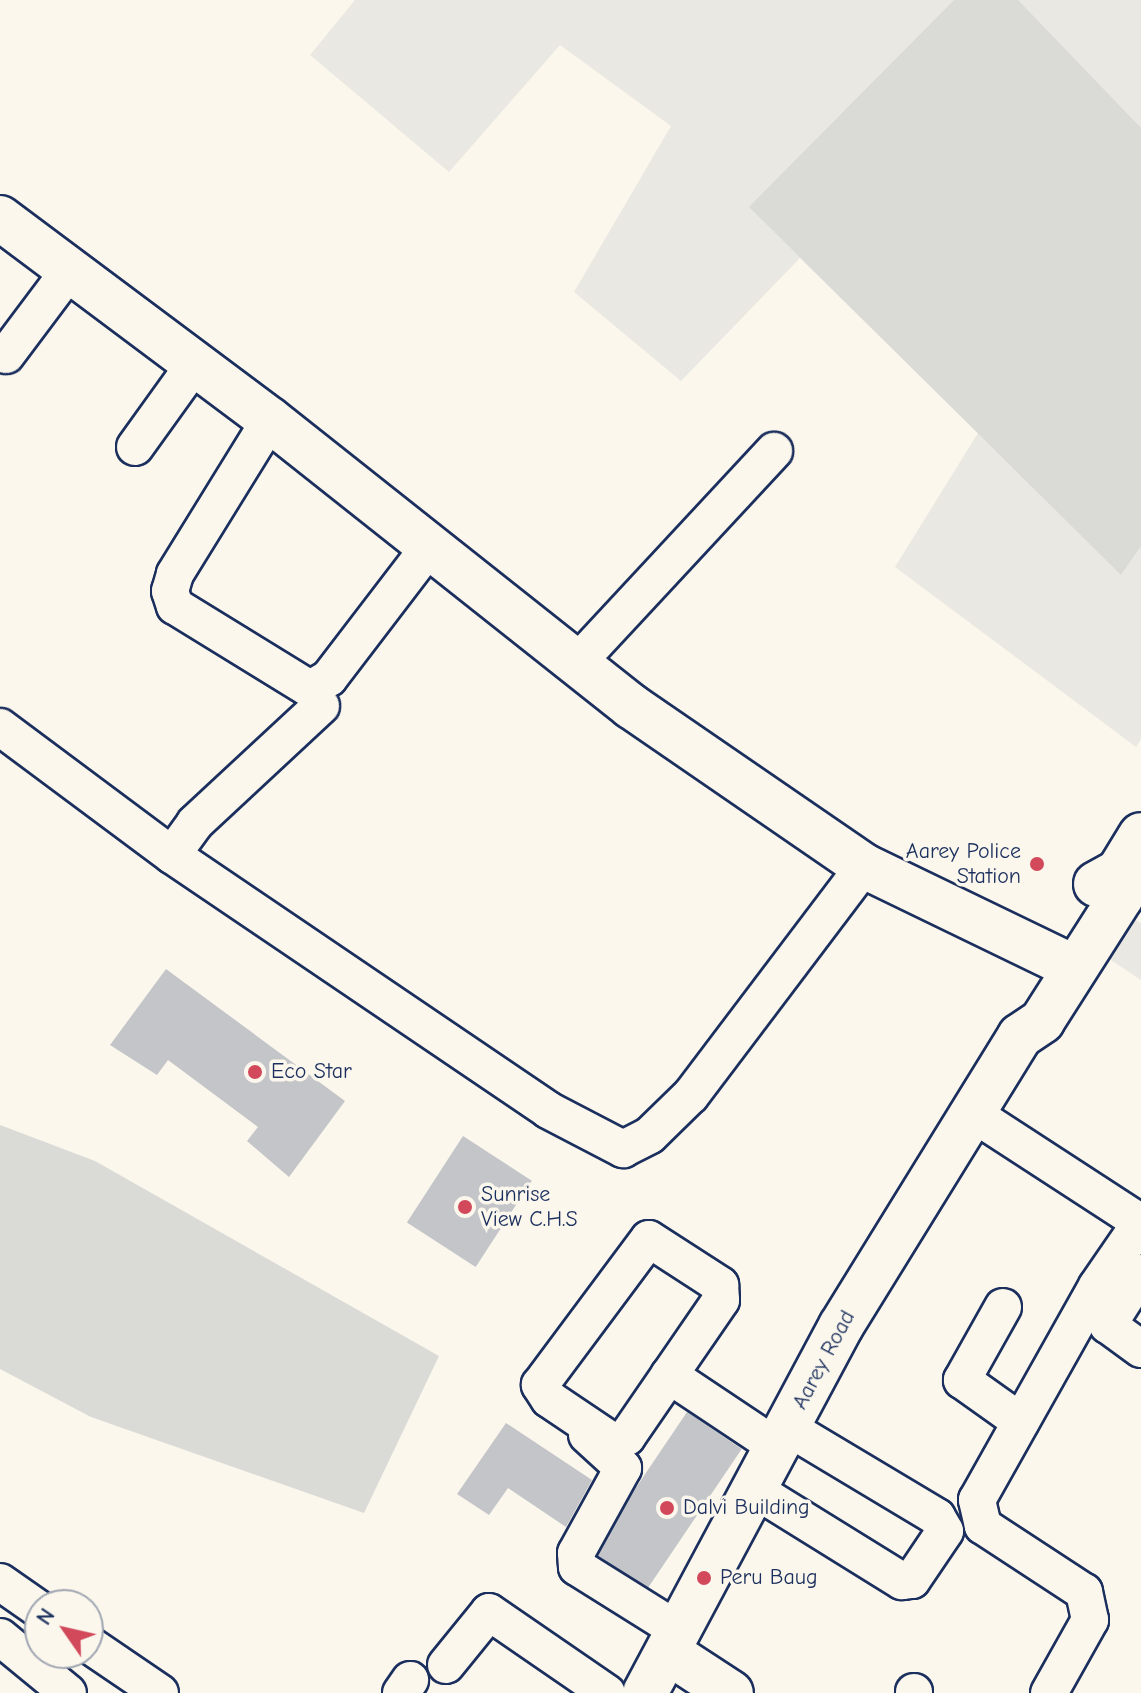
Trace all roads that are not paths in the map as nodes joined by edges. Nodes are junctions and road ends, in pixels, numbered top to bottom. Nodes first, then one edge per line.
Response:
1 (0, 218) edge
2 (69, 271) junction
3 (6, 355) dead end
4 (194, 365) junction
5 (270, 420) junction
6 (135, 447) dead end
7 (774, 451) dead end
8 (427, 550) junction
9 (576, 664) junction
10 (321, 706) dead end
11 (0, 727) edge
12 (1130, 853) edge
13 (172, 855) junction
14 (864, 866) junction
15 (1062, 961) junction
16 (972, 1113) junction
17 (1140, 1222) edge
18 (1141, 1273) edge
19 (1109, 1294) junction
20 (1003, 1307) dead end
21 (1141, 1349) edge
22 (669, 1375) junction
23 (522, 1392) dead end
24 (1021, 1422) junction
25 (782, 1438) junction
26 (755, 1490) junction
27 (0, 1582) edge
28 (24, 1599) edge
29 (0, 1637) edge
30 (674, 1642) junction
31 (104, 1656) edge
32 (446, 1665) dead end
33 (146, 1689) edge
34 (68, 1693) edge
35 (607, 1693) edge
36 (645, 1693) edge
37 (731, 1693) edge
38 (1049, 1693) edge

1 - 2 street
2 - 3 street
2 - 4 street
4 - 5 street
4 - 6 street
5 - 8 street
5 - 8 street
7 - 9 street
8 - 9 street
9 - 14 street
10 - 13 street
11 - 13 street
12 - 15 street, Aarey Road
13 - 14 street
14 - 15 street
15 - 16 street, Aarey Road
16 - 17 street
16 - 25 street, Aarey Road
17 - 19 street
18 - 19 street
19 - 21 street
19 - 24 street
20 - 24 street
22 - 22 street
22 - 25 street
23 - 30 street
24 - 38 street
25 - 26 street, Aarey Road
25 - 26 street
26 - 30 street, Aarey Road
27 - 28 street
29 - 34 street
30 - 36 street, Aarey Road
30 - 37 street
31 - 33 street
32 - 35 street

